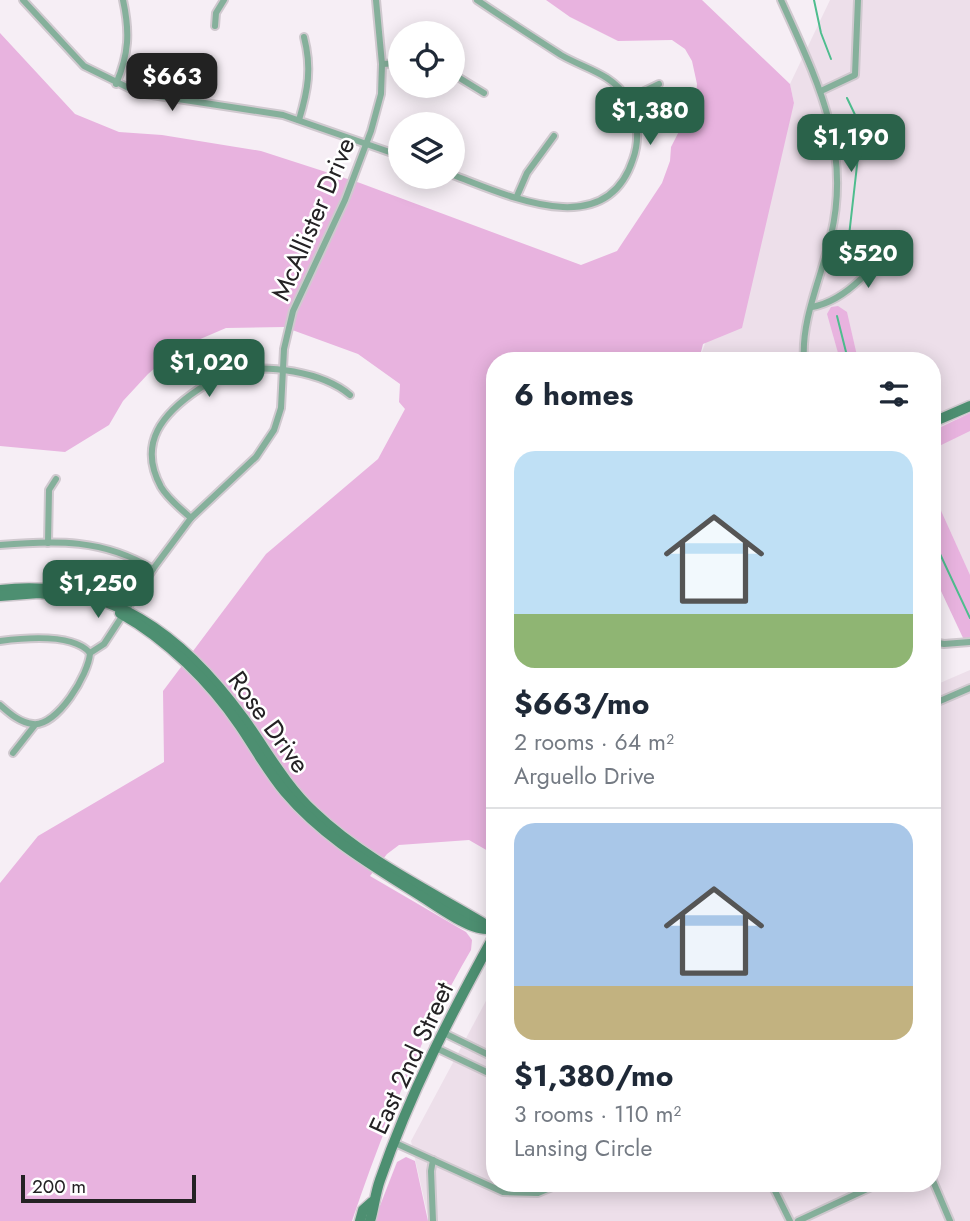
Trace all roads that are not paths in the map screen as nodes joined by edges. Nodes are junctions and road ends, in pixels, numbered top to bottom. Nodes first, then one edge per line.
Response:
1 (23, 0) edge
2 (123, 0) edge
3 (224, 0) edge
4 (376, 0) edge
5 (477, 0) edge
6 (781, 0) edge
7 (858, 0) edge
8 (215, 26) dead end
9 (304, 37) dead end
10 (382, 64) junction
11 (388, 64) edge
12 (465, 81) edge
13 (116, 84) junction
14 (659, 84) dead end
15 (821, 91) junction
16 (484, 93) dead end
17 (628, 99) junction
18 (299, 120) junction
19 (554, 136) dead end
20 (367, 143) junction
21 (388, 151) edge
22 (465, 179) edge
23 (517, 196) junction
24 (897, 235) dead end
25 (812, 307) junction
26 (804, 352) edge
27 (282, 371) junction
28 (350, 395) dead end
29 (970, 406) edge
30 (941, 419) edge
31 (56, 479) dead end
32 (191, 518) junction
33 (48, 543) junction
34 (0, 545) edge
35 (153, 569) junction
36 (0, 590) edge
37 (0, 596) edge
38 (126, 613) junction
39 (0, 641) edge
40 (969, 642) edge
41 (941, 643) edge
42 (90, 653) junction
43 (970, 688) edge
44 (941, 701) edge
45 (0, 705) edge
46 (35, 725) junction
47 (13, 752) dead end
48 (486, 926) edge
49 (486, 945) edge
50 (442, 1032) junction
51 (434, 1047) junction
52 (486, 1054) edge
53 (486, 1072) edge
54 (393, 1142) junction
55 (433, 1160) junction
56 (486, 1184) edge
57 (503, 1192) edge
58 (540, 1192) edge
59 (776, 1192) edge
60 (861, 1192) edge
61 (938, 1192) edge
62 (372, 1202) junction
63 (360, 1221) edge
64 (370, 1221) edge
65 (434, 1221) edge
66 (790, 1221) edge
67 (798, 1221) edge
68 (950, 1221) edge

1 - 13 street
2 - 13 street
3 - 8 street
4 - 10 street, McAllister Drive
5 - 17 street
6 - 15 street
7 - 15 street
9 - 18 street
10 - 11 street
10 - 20 street, McAllister Drive
12 - 16 street
13 - 18 street
14 - 17 street
15 - 25 street
17 - 23 street
18 - 20 street
19 - 23 street
20 - 21 street
20 - 27 street, McAllister Drive
22 - 23 street
24 - 25 street
25 - 26 street
27 - 28 street
27 - 32 street, McAllister Drive
27 - 32 street
29 - 30 main road
31 - 33 street
32 - 35 street, McAllister Drive
33 - 34 street
33 - 35 street
35 - 38 street, McAllister Drive
36 - 38 main road, Rose Drive
37 - 38 main road, Rose Drive
38 - 42 street, McAllister Drive
38 - 48 main road, Rose Drive
39 - 42 street
40 - 41 street
42 - 46 street
43 - 44 street
45 - 46 street
46 - 47 street
49 - 50 main road, East 2nd Street
50 - 51 main road, East 2nd Street
50 - 52 street
51 - 53 street
51 - 54 main road, East 2nd Street
54 - 55 street
54 - 62 main road, East 2nd Street
55 - 56 street
55 - 65 street
57 - 58 street
59 - 66 street
60 - 67 street
61 - 68 street
62 - 63 main road, East 2nd Street
62 - 64 main road, East 2nd Street

